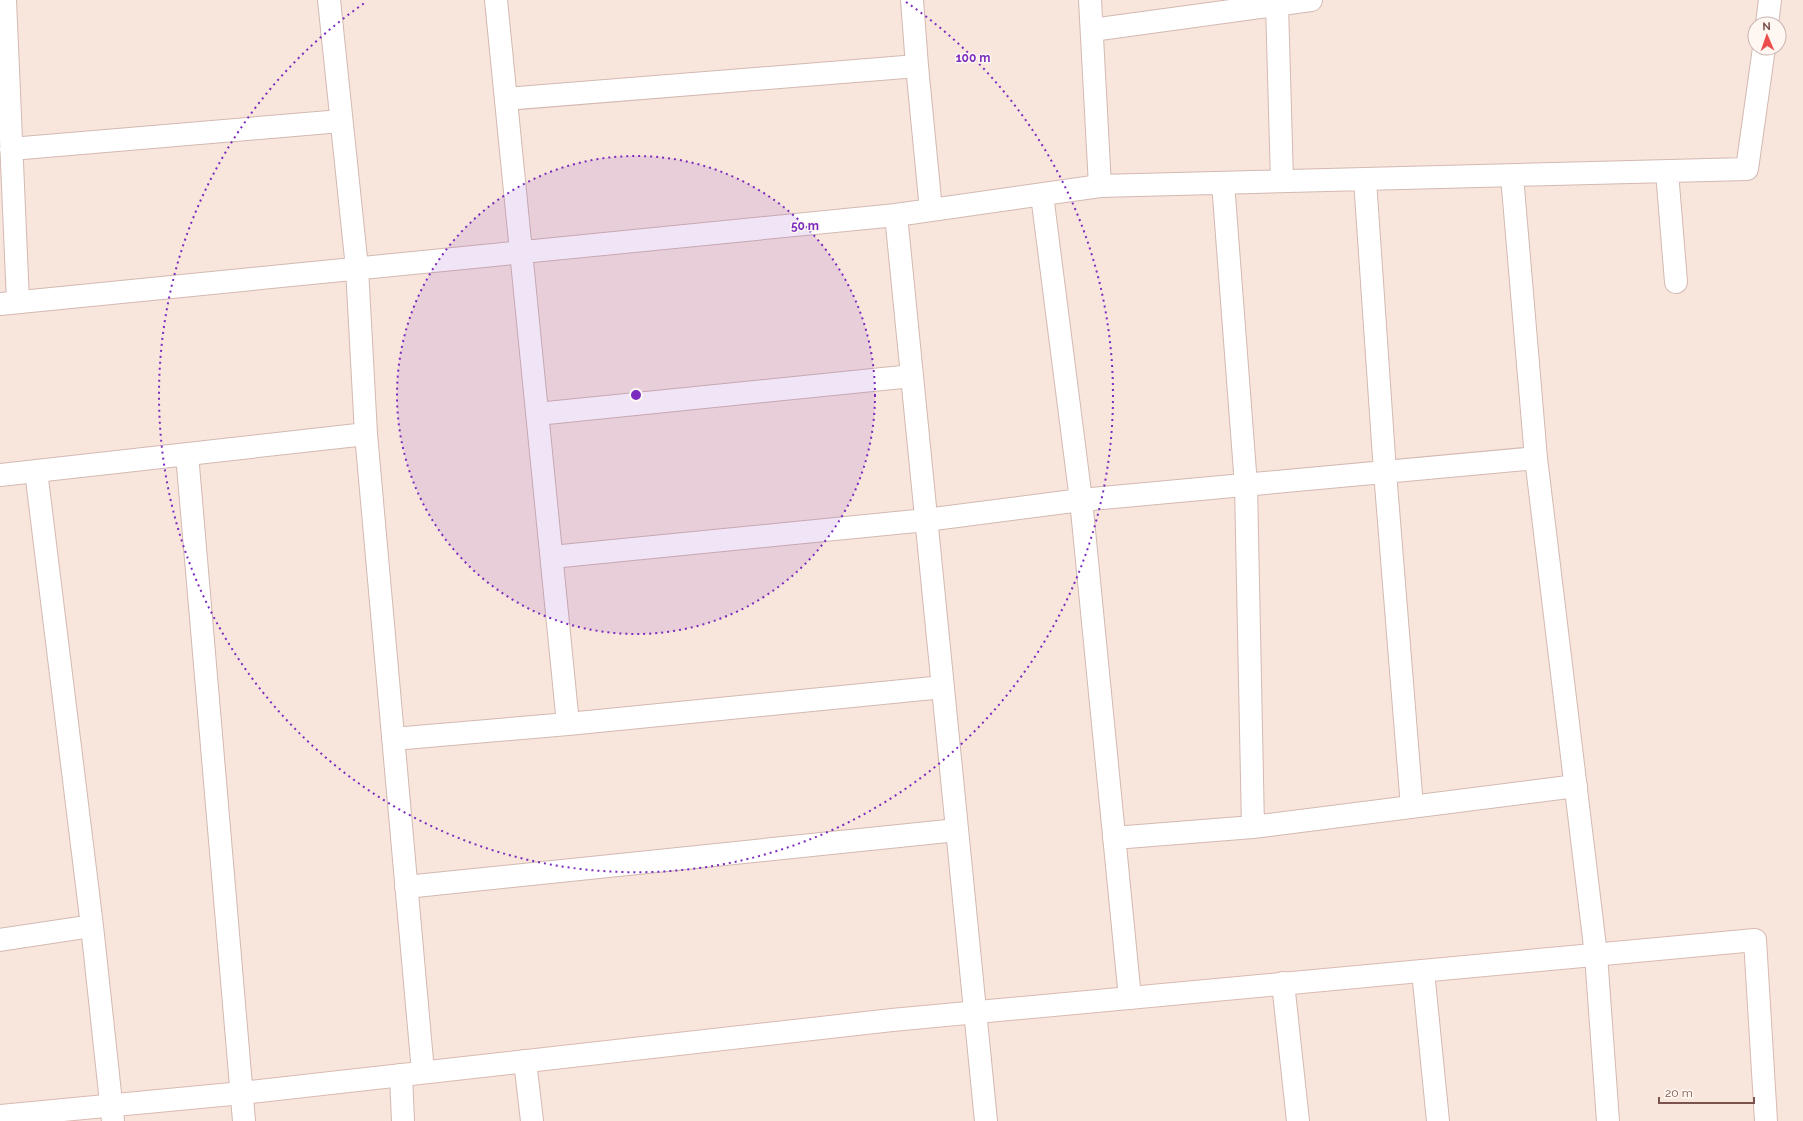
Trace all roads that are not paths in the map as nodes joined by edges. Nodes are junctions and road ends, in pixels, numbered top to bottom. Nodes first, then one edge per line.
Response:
1 (5, 0) edge
2 (329, 0) edge
3 (496, 0) edge
4 (912, 0) edge
5 (1090, 0) edge
6 (1311, 0) edge
7 (1770, 0) edge
8 (1277, 5) junction
9 (1768, 16) edge
10 (1092, 30) junction
11 (1763, 56) edge
12 (917, 66) junction
13 (506, 99) junction
14 (341, 121) junction
15 (11, 149) junction
16 (1667, 172) junction
17 (1512, 176) junction
18 (1365, 180) junction
19 (1282, 182) junction
20 (1223, 183) junction
21 (1100, 186) junction
22 (1042, 195) junction
23 (930, 210) junction
24 (896, 215) junction
25 (521, 252) junction
26 (357, 268) junction
27 (1676, 282) dead end
28 (9, 303) edge
29 (912, 376) junction
30 (537, 414) junction
31 (366, 434) junction
32 (187, 454) junction
33 (1536, 458) junction
34 (36, 471) junction
35 (1385, 472) junction
36 (0, 475) edge
37 (1246, 485) junction
38 (1081, 500) junction
39 (926, 520) junction
40 (552, 557) junction
41 (943, 687) junction
42 (568, 724) junction
43 (393, 739) junction
44 (1576, 786) junction
45 (1412, 807) junction
46 (1253, 826) junction
47 (957, 830) junction
48 (1114, 838) junction
49 (406, 887) junction
50 (92, 926) junction
51 (0, 940) edge
52 (1596, 955) junction
53 (1423, 971) junction
54 (1283, 983) junction
55 (1130, 998) junction
56 (975, 1012) junction
57 (525, 1061) junction
58 (422, 1072) junction
59 (401, 1075) junction
60 (242, 1093) junction
61 (113, 1113) edge
62 (0, 1116) edge
63 (244, 1121) edge
64 (403, 1121) edge
65 (532, 1121) edge
66 (986, 1121) edge
67 (1298, 1121) edge
68 (1438, 1121) edge
69 (1608, 1121) edge
70 (1766, 1121) edge

1 - 15 street
2 - 14 street
3 - 13 street
4 - 12 street
5 - 10 street
6 - 8 street
7 - 9 street
8 - 10 street
8 - 19 street
10 - 21 street
11 - 16 street
12 - 13 street
12 - 23 street
13 - 25 street
14 - 15 street
14 - 26 street
15 - 28 street
16 - 17 street
16 - 27 street
17 - 18 street
17 - 33 street
18 - 19 street
18 - 35 street
19 - 20 street
20 - 21 street
20 - 37 street
21 - 22 street
22 - 23 street
22 - 38 street
23 - 24 street
24 - 25 street
24 - 29 street
25 - 26 street
25 - 30 street
26 - 28 street
26 - 31 street
29 - 30 street
29 - 39 street
30 - 40 street
31 - 32 street
31 - 43 street
32 - 34 street
32 - 60 street
33 - 35 street
33 - 44 street
34 - 36 street
34 - 50 street
35 - 37 street
35 - 45 street
37 - 38 street
37 - 46 street
38 - 39 street
38 - 48 street
39 - 40 street
39 - 41 street
40 - 42 street
41 - 42 street
41 - 47 street
42 - 43 street
43 - 49 street
44 - 45 street
44 - 52 street
45 - 46 street
46 - 48 street
47 - 49 street
47 - 56 street
48 - 55 street
49 - 58 street
50 - 51 street
50 - 61 street
52 - 53 street
52 - 69 street
52 - 70 street
53 - 54 street
53 - 68 street
54 - 55 street
54 - 67 street
55 - 56 street
56 - 57 street
56 - 66 street
57 - 58 street
57 - 65 street
58 - 59 street
59 - 60 street
59 - 64 street
60 - 61 street
60 - 63 street
61 - 62 street

